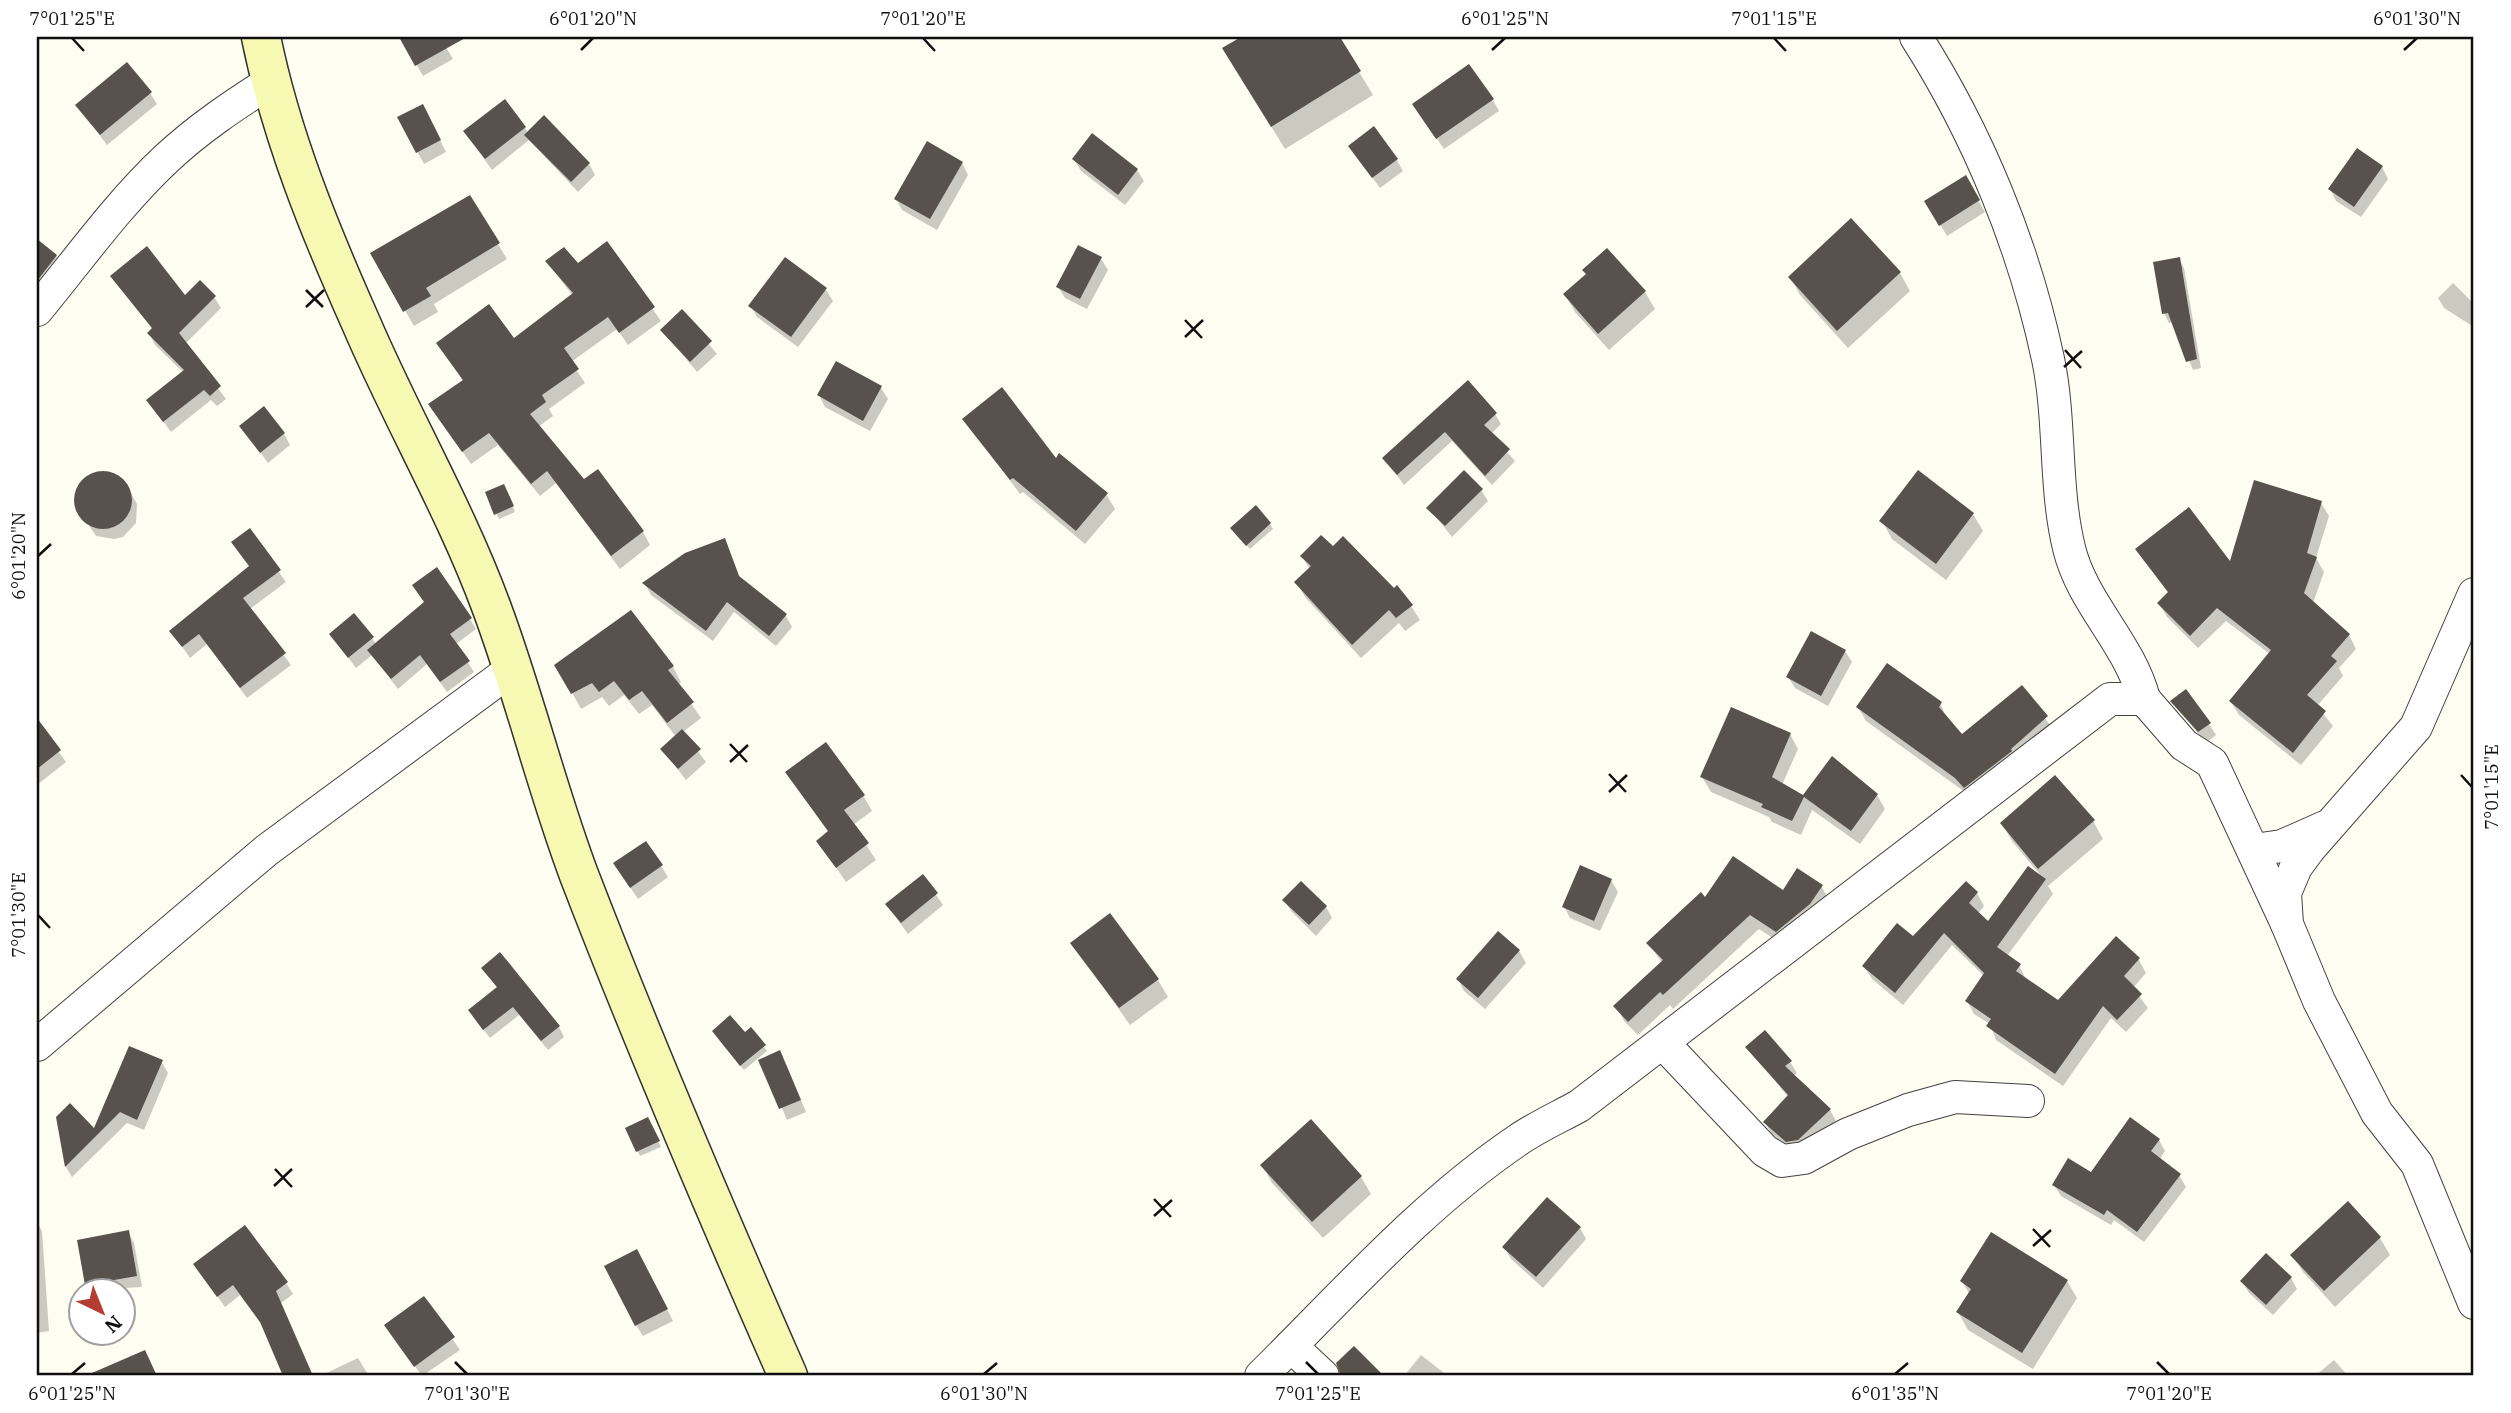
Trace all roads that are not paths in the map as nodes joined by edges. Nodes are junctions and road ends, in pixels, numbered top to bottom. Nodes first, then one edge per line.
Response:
1 (261, 37) edge
2 (1916, 37) edge
3 (270, 82) junction
4 (37, 310) edge
5 (2474, 594) edge
6 (511, 670) junction
7 (2144, 699) junction
8 (2335, 821) junction
9 (2254, 850) junction
10 (2287, 924) junction
11 (1662, 1043) junction
12 (37, 1045) edge
13 (2028, 1101) dead end
14 (2474, 1303) edge
15 (1292, 1346) junction
16 (788, 1376) edge
17 (1261, 1376) edge
18 (1323, 1376) edge

1 - 3 main road
2 - 7 street
3 - 4 street
3 - 6 main road
5 - 8 street
6 - 12 street
6 - 16 main road
7 - 9 street
7 - 11 street
8 - 9 street
8 - 10 street
9 - 10 street
10 - 14 street
11 - 13 street
11 - 15 street
15 - 17 street
15 - 18 street

